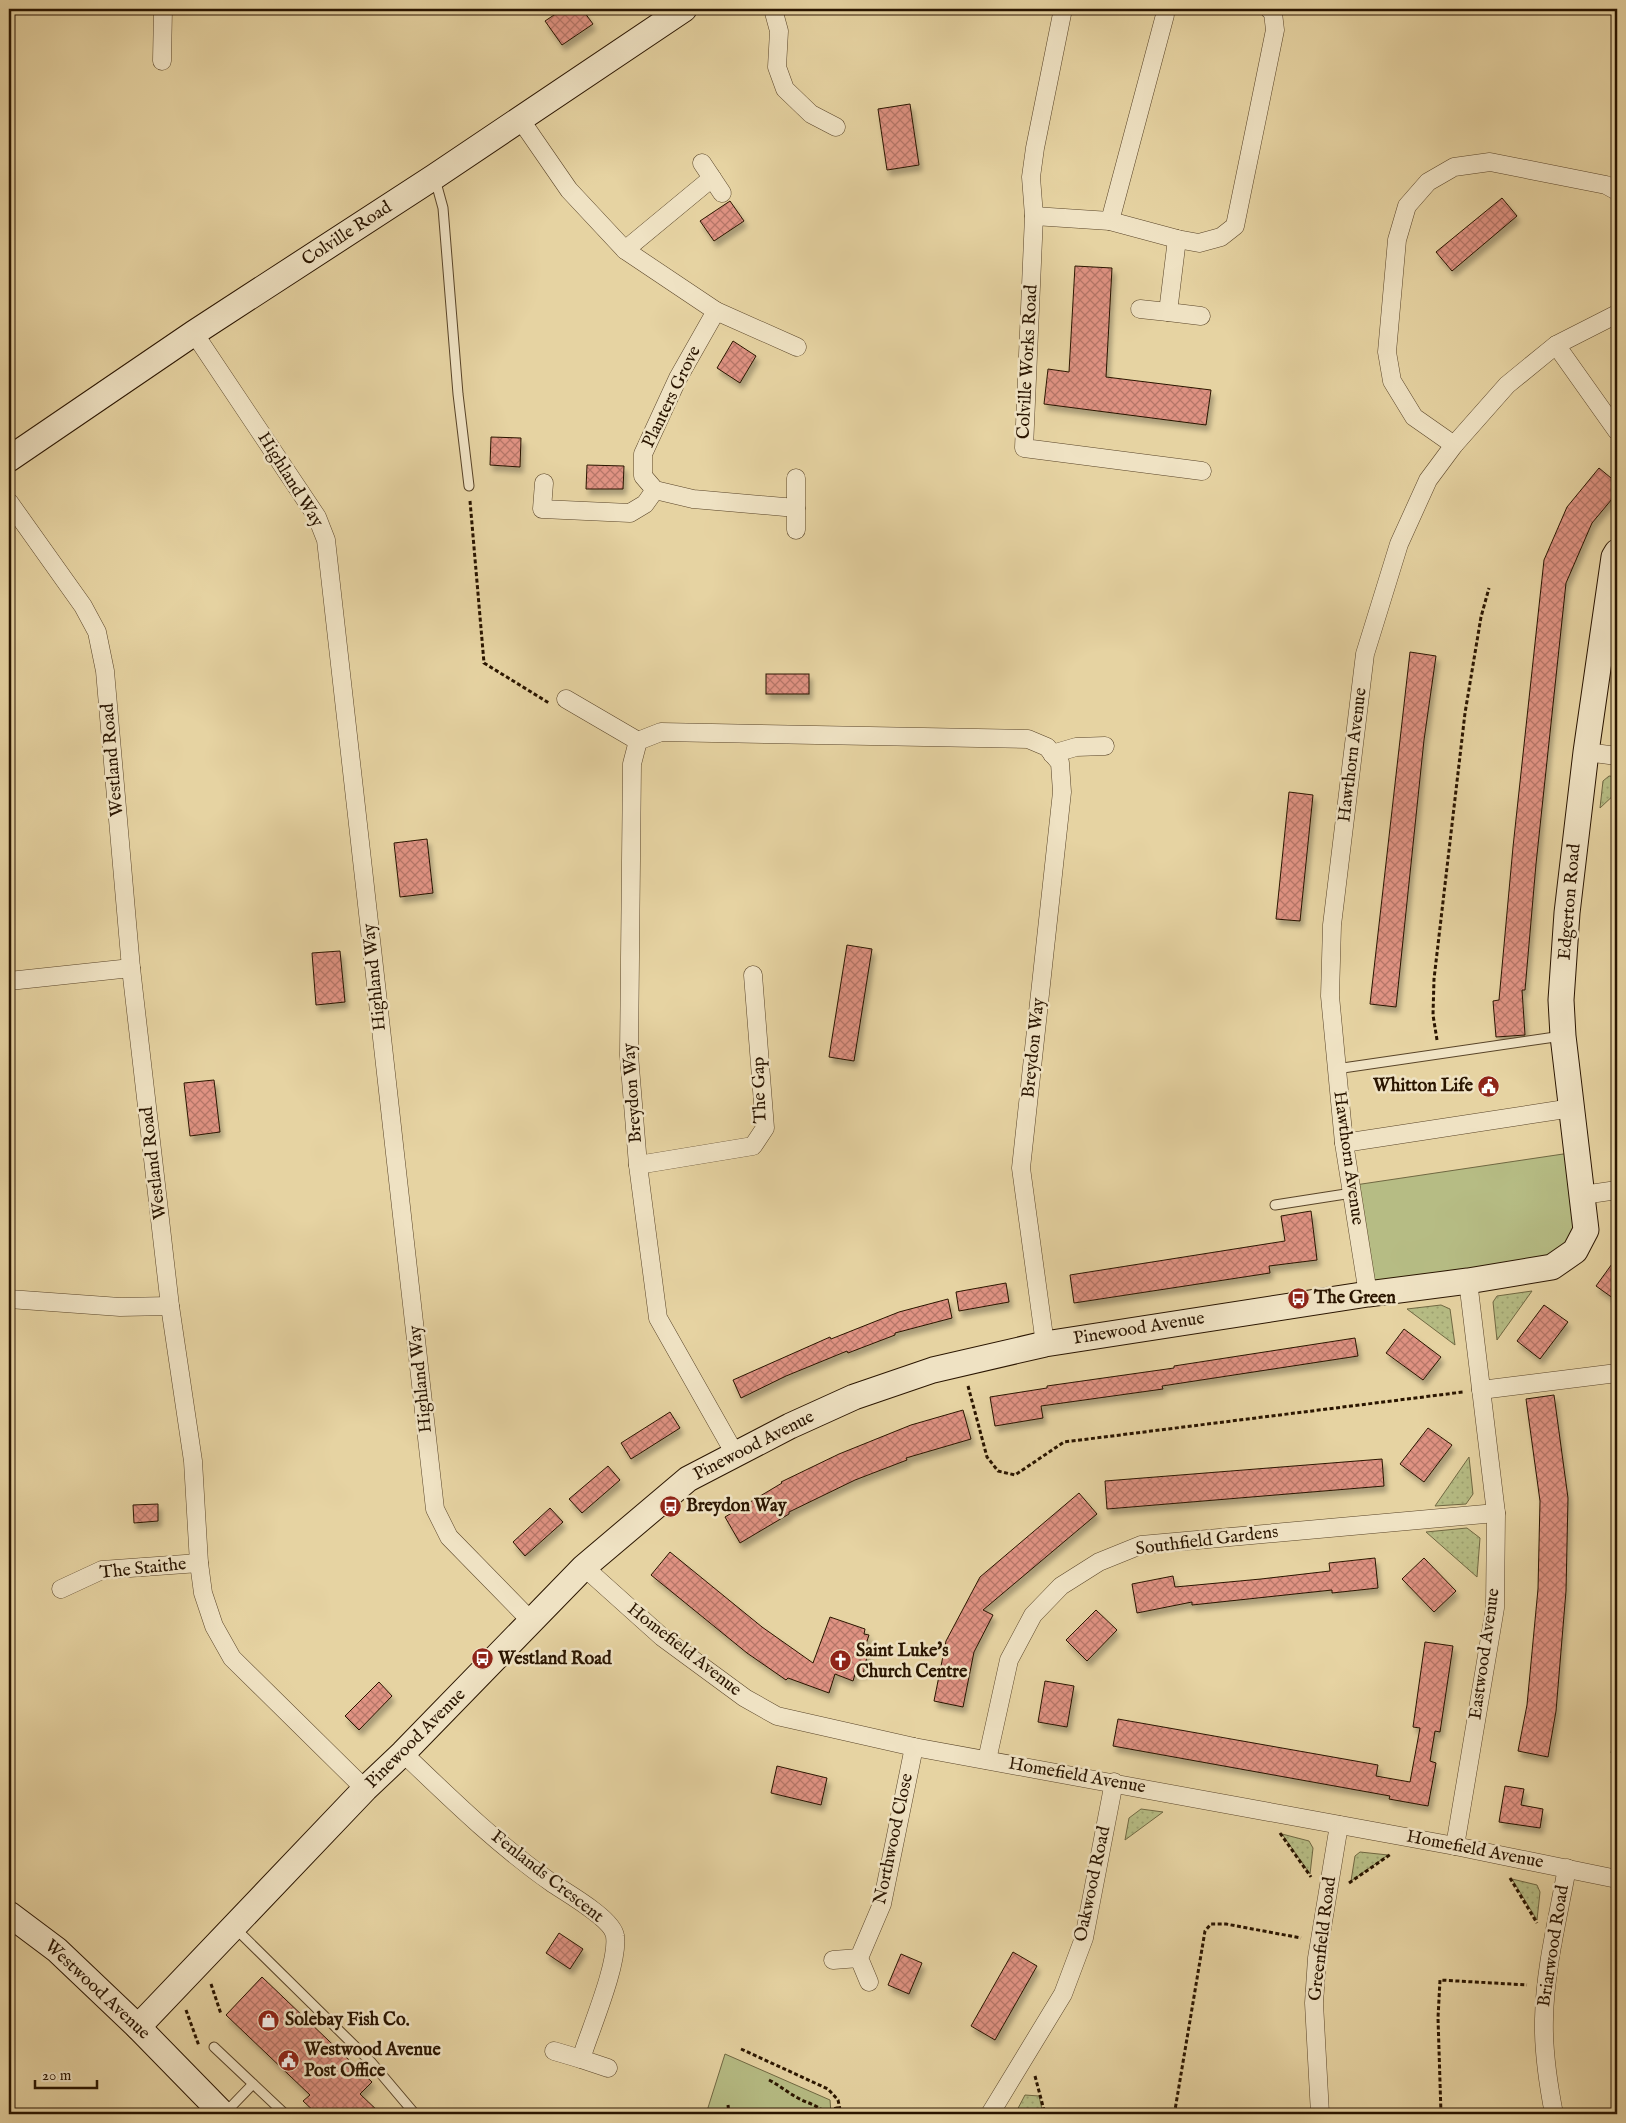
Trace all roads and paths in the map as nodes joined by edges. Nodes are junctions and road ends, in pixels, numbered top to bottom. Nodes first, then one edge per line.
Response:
1 (163, 9) edge
2 (684, 9) edge
3 (773, 9) edge
4 (1063, 9) edge
5 (1269, 9) edge
6 (1166, 14) dead end
7 (162, 60) dead end
8 (520, 119) junction
9 (836, 127) dead end
10 (702, 164) dead end
11 (434, 177) junction
12 (712, 178) junction
13 (1617, 191) edge
14 (722, 193) dead end
15 (1034, 216) junction
16 (1110, 221) junction
17 (1177, 239) junction
18 (625, 250) junction
19 (1140, 309) dead end
20 (716, 311) junction
21 (1168, 312) junction
22 (1617, 314) edge
23 (1201, 316) dead end
24 (194, 333) junction
25 (1556, 345) junction
26 (796, 347) dead end
27 (1617, 431) edge
28 (1454, 445) junction
29 (9, 458) edge
30 (1202, 471) dead end
31 (796, 478) dead end
32 (544, 483) dead end
33 (468, 486) joint
34 (655, 490) junction
35 (9, 502) edge
36 (796, 508) junction
37 (796, 530) dead end
38 (1617, 552) edge
39 (1489, 588) dead end
40 (558, 701) joint
41 (638, 740) junction
42 (1105, 746) dead end
43 (1586, 752) junction
44 (1052, 754) junction
45 (1617, 756) edge
46 (131, 968) junction
47 (753, 976) dead end
48 (9, 981) edge
49 (1563, 1036) junction
50 (1439, 1053) junction
51 (1336, 1068) junction
52 (1572, 1108) junction
53 (1344, 1143) junction
54 (638, 1165) junction
55 (1617, 1190) edge
56 (1352, 1192) junction
57 (1583, 1195) junction
58 (1275, 1205) dead end
59 (1574, 1251) joint
60 (1468, 1281) junction
61 (1368, 1294) junction
62 (9, 1299) edge
63 (170, 1306) junction
64 (1045, 1344) junction
65 (961, 1364) junction
66 (1617, 1373) edge
67 (1481, 1390) junction
68 (735, 1454) junction
69 (1496, 1513) junction
70 (199, 1563) junction
71 (584, 1567) junction
72 (61, 1589) dead end
73 (532, 1622) junction
74 (914, 1747) junction
75 (403, 1753) junction
76 (987, 1760) junction
77 (1114, 1782) junction
78 (365, 1789) junction
79 (1339, 1825) junction
80 (1280, 1832) dead end
81 (1455, 1846) junction
82 (1391, 1854) dead end
83 (1567, 1868) junction
84 (1311, 1877) dead end
85 (1510, 1878) dead end
86 (1617, 1879) edge
87 (1349, 1884) dead end
88 (9, 1914) edge
89 (1537, 1923) dead end
90 (234, 1927) junction
91 (1320, 1942) junction
92 (859, 1958) junction
93 (833, 1960) dead end
94 (210, 1980) dead end
95 (869, 1982) dead end
96 (1546, 1986) junction
97 (184, 2005) dead end
98 (221, 2014) dead end
99 (138, 2027) junction
100 (199, 2047) dead end
101 (214, 2047) dead end
102 (554, 2050) dead end
103 (741, 2050) dead end
104 (581, 2059) junction
105 (608, 2068) dead end
106 (1034, 2075) dead end
107 (769, 2080) dead end
108 (253, 2084) junction
109 (728, 2105) dead end
110 (840, 2107) junction
111 (824, 2113) edge
112 (223, 2114) edge
113 (285, 2114) edge
114 (415, 2114) edge
115 (729, 2114) edge
116 (841, 2114) edge
117 (990, 2114) edge
118 (1044, 2114) edge
119 (1176, 2114) edge
120 (1320, 2114) edge
121 (1441, 2114) edge
122 (1554, 2114) edge

1 - 7 street
2 - 8 street, Colville Road
3 - 9 street
4 - 15 street, Colville Works Road
5 - 17 street
6 - 16 street
8 - 11 street, Colville Road
8 - 18 street
10 - 12 street
11 - 24 street, Colville Road
11 - 33 lane
12 - 14 street
12 - 18 street
13 - 28 street
15 - 16 street
15 - 30 street, Colville Works Road
16 - 17 street
17 - 21 street
18 - 20 street
19 - 21 street
20 - 26 street
20 - 34 street, Planters Grove
21 - 23 street
22 - 25 street, Hawthorn Avenue
24 - 29 street, Colville Road
24 - 73 street, Highland Way
25 - 27 street
25 - 28 street, Hawthorn Avenue
28 - 51 street, Hawthorn Avenue
31 - 36 street
32 - 34 street
33 - 40 path
34 - 36 street
35 - 46 street, Westland Road
36 - 37 street
38 - 43 street, Edgerton Road
39 - 50 path
40 - 41 street
41 - 44 street
41 - 54 street, Breydon Way
42 - 44 street
43 - 45 street
43 - 49 street, Edgerton Road
44 - 64 street, Breydon Way
46 - 48 street
46 - 63 street, Westland Road
47 - 54 street, The Gap
49 - 50 lane
49 - 52 street, Edgerton Road
50 - 51 lane
51 - 53 street, Hawthorn Avenue
52 - 53 street
52 - 57 street, Edgerton Road
53 - 56 street, Hawthorn Avenue
54 - 68 street, Breydon Way
55 - 57 street
56 - 58 lane
56 - 61 street, Hawthorn Avenue
57 - 59 street, Edgerton Road
59 - 60 street, Pinewood Avenue
60 - 61 street, Pinewood Avenue
60 - 67 street, Eastwood Avenue
61 - 64 street, Pinewood Avenue
62 - 63 street
63 - 70 street, Westland Road
64 - 65 street, Pinewood Avenue
65 - 67 path
65 - 68 street, Pinewood Avenue
66 - 67 street
67 - 69 street, Eastwood Avenue
68 - 71 street, Pinewood Avenue
69 - 76 street, Southfield Gardens
69 - 81 street, Eastwood Avenue
70 - 72 street, The Staithe
70 - 78 street, Westland Road
71 - 73 street, Pinewood Avenue
71 - 74 street, Homefield Avenue
73 - 75 street, Pinewood Avenue
74 - 76 street, Homefield Avenue
74 - 92 street, Northwood Close
75 - 78 street, Pinewood Avenue
75 - 104 street, Fenlands Crescent
76 - 77 street, Homefield Avenue
77 - 79 street, Homefield Avenue
77 - 117 street, Oakwood Road
78 - 90 street, Pinewood Avenue
79 - 81 street, Homefield Avenue
79 - 91 street, Greenfield Road
80 - 84 path
81 - 83 street, Homefield Avenue
82 - 87 path
83 - 86 street, Homefield Avenue
83 - 96 street, Briarwood Road
85 - 89 path
88 - 99 street, Westwood Avenue
90 - 99 street, Pinewood Avenue
90 - 114 lane
91 - 119 path
91 - 120 street, Greenfield Road
92 - 93 street
92 - 95 street
94 - 98 path
96 - 121 path
96 - 122 street, Briarwood Road
97 - 100 path
99 - 112 street, Westwood Avenue
101 - 108 lane
102 - 104 street
103 - 110 path
104 - 105 street
106 - 118 path
107 - 111 path
108 - 112 lane
108 - 113 lane
109 - 115 path
110 - 111 path
110 - 116 path

